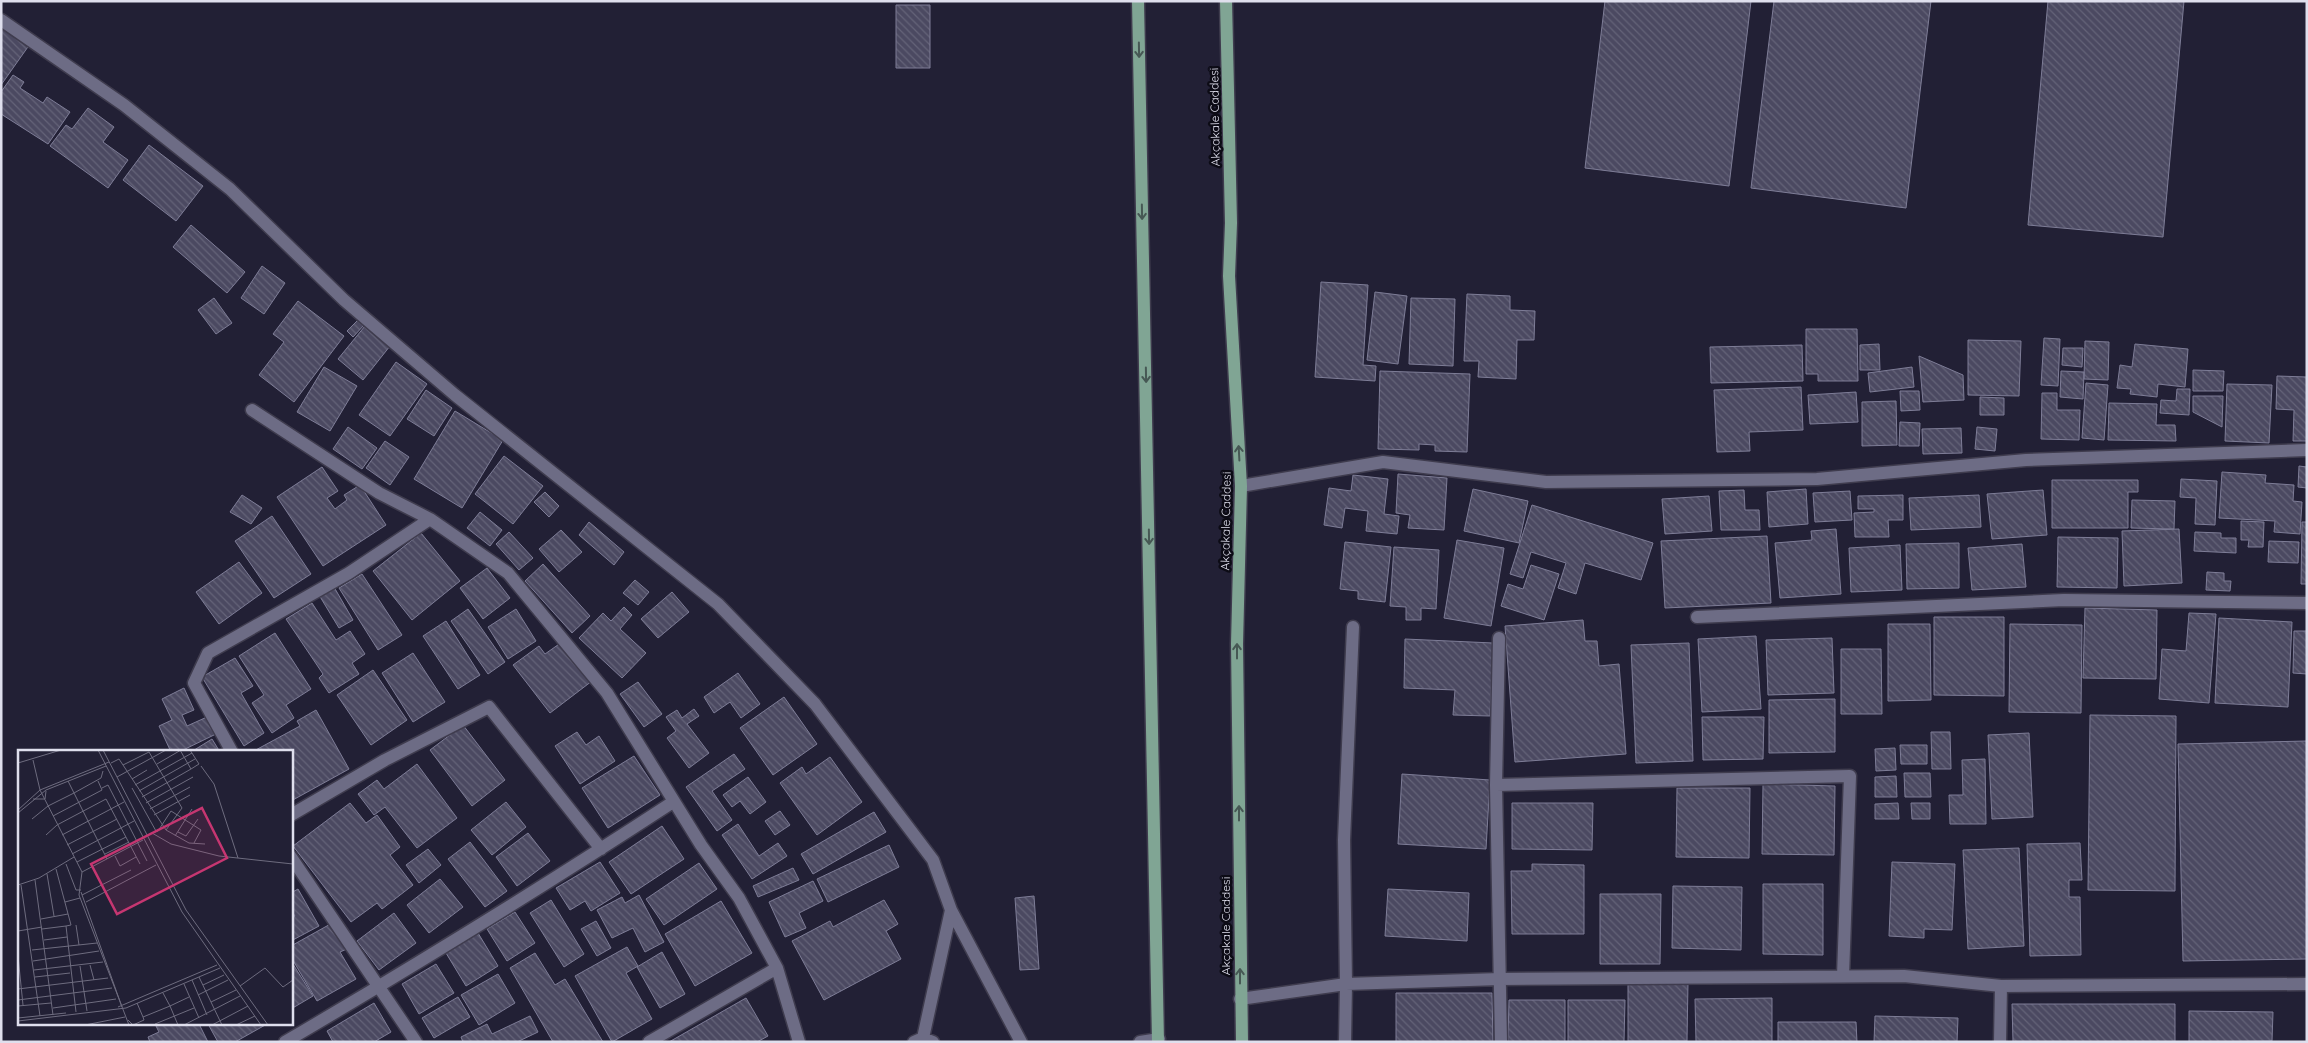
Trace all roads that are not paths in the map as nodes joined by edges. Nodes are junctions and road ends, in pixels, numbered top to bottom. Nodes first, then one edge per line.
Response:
1 (1138, 1) edge
2 (1226, 1) edge
3 (1, 20) edge
4 (252, 410) dead end
5 (2307, 450) edge
6 (1241, 486) junction
7 (430, 519) junction
8 (2307, 604) edge
9 (1697, 617) dead end
10 (1353, 627) dead end
11 (1499, 638) dead end
12 (231, 750) edge
13 (1496, 785) junction
14 (673, 802) junction
15 (292, 815) edge
16 (601, 849) junction
17 (292, 858) edge
18 (951, 910) junction
19 (777, 968) junction
20 (1843, 976) junction
21 (1500, 979) junction
22 (1346, 984) junction
23 (2307, 984) edge
24 (380, 986) junction
25 (2001, 986) junction
26 (1240, 999) junction
27 (923, 1040) edge
28 (1158, 1041) edge
29 (285, 1042) edge
30 (416, 1042) edge
31 (649, 1042) edge
32 (799, 1042) edge
33 (1021, 1042) edge
34 (1140, 1042) edge
35 (1242, 1042) edge
36 (1344, 1042) edge
37 (1501, 1042) edge
38 (2000, 1042) edge

1 -> 28 main road
6 -> 2 main road, Akçakale Caddesi
3 - 18 street
4 - 7 street
5 - 6 street
26 -> 6 main road, Akçakale Caddesi
7 - 12 street
7 - 14 street
8 - 9 street
10 - 22 street
11 - 13 street
13 - 20 street
13 - 21 street
14 - 16 street
14 - 19 street
15 - 16 street
16 - 24 street
17 - 24 street
18 - 27 street
18 - 33 street
19 - 31 street
19 - 32 street
20 - 21 street
20 - 25 street
21 - 22 street
21 - 37 street
22 - 26 street
22 - 36 street
23 - 25 street
24 - 29 street
24 - 30 street
25 - 38 street
26 - 35 main road, Akçakale Caddesi
28 - 34 street

